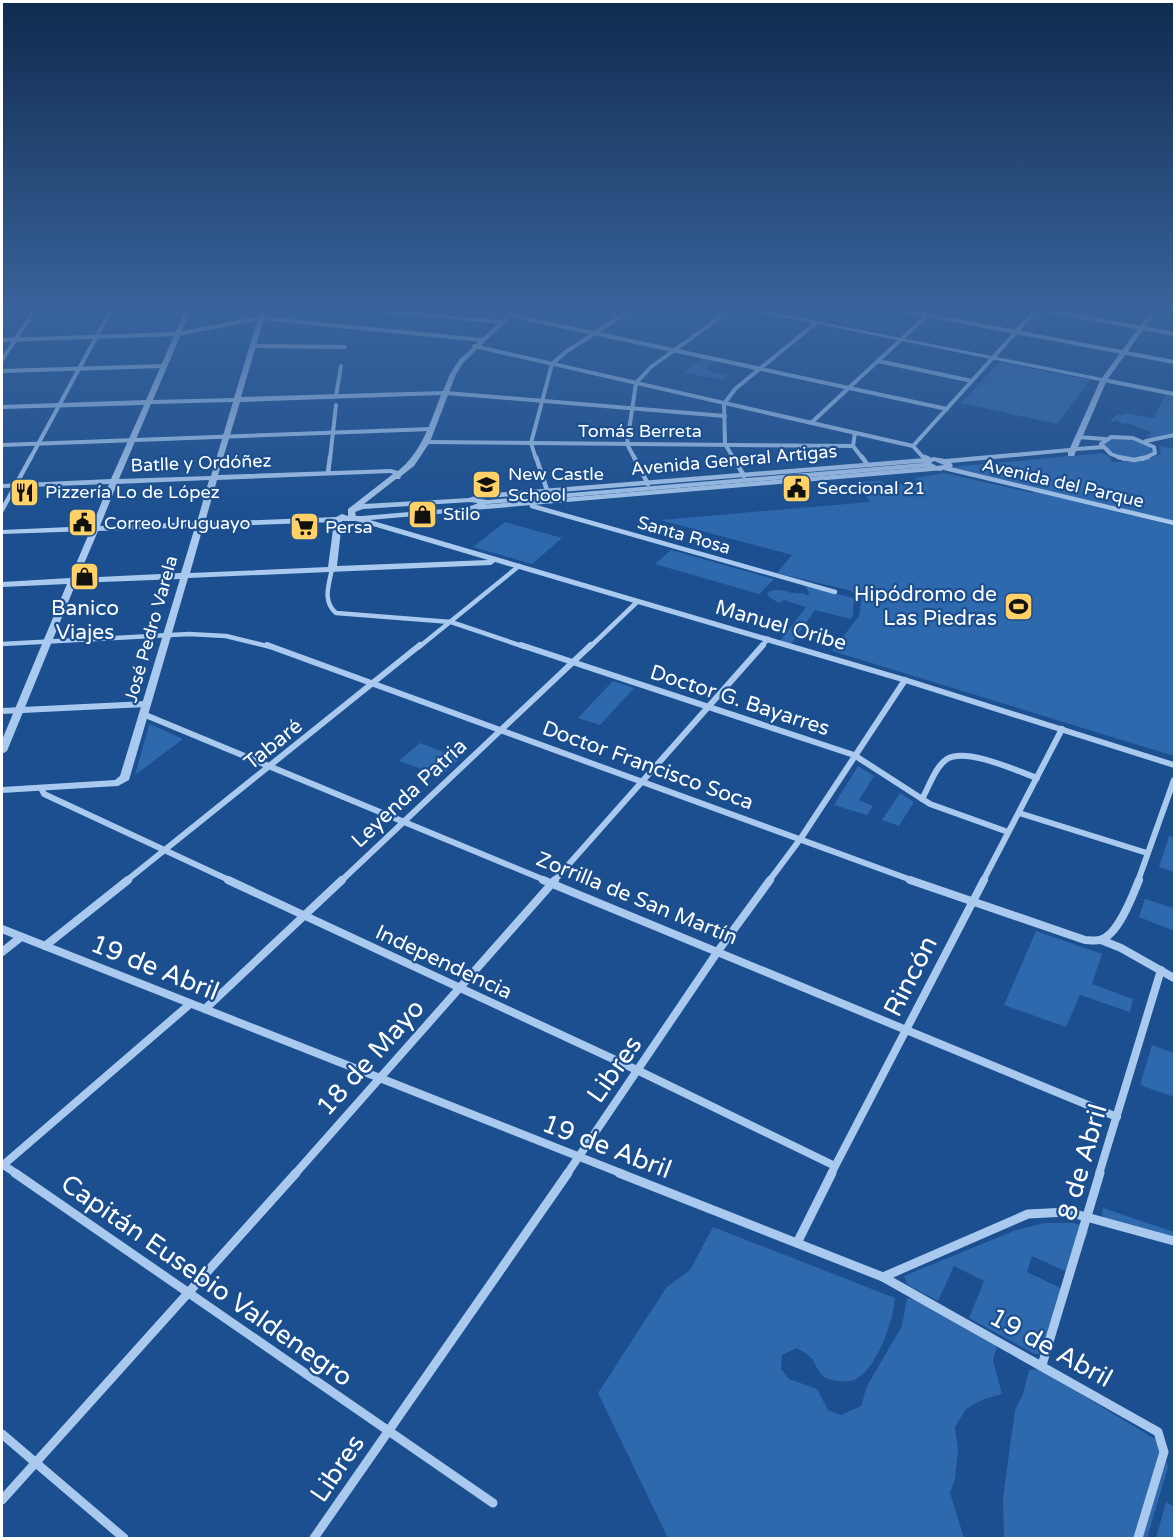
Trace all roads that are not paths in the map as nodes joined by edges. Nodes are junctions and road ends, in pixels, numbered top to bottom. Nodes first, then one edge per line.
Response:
1 (73, 380) edge
2 (158, 380) edge
3 (243, 380) edge
4 (339, 380) edge
5 (451, 380) edge
6 (548, 380) edge
7 (622, 380) edge
8 (639, 380) edge
9 (745, 380) edge
10 (811, 380) edge
11 (858, 380) edge
12 (967, 380) edge
13 (1104, 380) joint
14 (972, 381) joint
15 (636, 383) junction
16 (850, 388) junction
17 (446, 393) junction
18 (1174, 394) edge
19 (336, 396) junction
20 (238, 399) junction
21 (542, 400) junction
22 (148, 402) junction
23 (724, 404) junction
24 (60, 405) junction
25 (336, 405) dead end
26 (2, 407) edge
27 (632, 408) junction
28 (947, 410) junction
29 (725, 416) junction
30 (811, 423) junction
31 (431, 429) junction
32 (333, 432) junction
33 (855, 434) junction
34 (1174, 435) edge
35 (225, 436) junction
36 (1078, 437) junction
37 (132, 440) junction
38 (1144, 441) junction
39 (426, 442) junction
40 (39, 443) junction
41 (531, 443) junction
42 (2, 444) edge
43 (627, 444) junction
44 (725, 444) junction
45 (853, 446) junction
46 (913, 446) junction
47 (1104, 446) junction
48 (1071, 453) junction
49 (928, 461) junction
50 (945, 466) junction
51 (872, 469) junction
52 (328, 473) junction
53 (394, 474) junction
54 (213, 478) junction
55 (746, 480) junction
56 (114, 482) junction
57 (15, 485) junction
58 (2, 486) edge
59 (650, 488) junction
60 (549, 497) junction
61 (470, 504) junction
62 (525, 504) junction
63 (370, 507) junction
64 (2, 510) edge
65 (354, 514) junction
66 (338, 519) junction
67 (1174, 523) edge
68 (200, 524) junction
69 (376, 524) junction
70 (94, 528) junction
71 (2, 532) edge
72 (500, 561) junction
73 (519, 566) junction
74 (332, 569) junction
75 (183, 576) junction
76 (72, 580) junction
77 (2, 584) edge
78 (835, 592) dead end
79 (638, 602) junction
80 (451, 622) junction
81 (166, 636) junction
82 (768, 639) junction
83 (46, 642) junction
84 (2, 644) edge
85 (575, 662) junction
86 (905, 680) junction
87 (374, 684) junction
88 (708, 706) junction
89 (145, 709) junction
90 (2, 711) edge
91 (18, 711) junction
92 (1062, 729) junction
93 (502, 730) junction
94 (2, 751) edge
95 (854, 755) junction
96 (1174, 765) edge
97 (271, 767) junction
98 (1037, 778) junction
99 (1174, 780) edge
100 (644, 782) junction
101 (41, 788) junction
102 (2, 790) edge
103 (922, 799) junction
104 (1019, 813) junction
105 (404, 822) junction
106 (1008, 832) junction
107 (801, 838) junction
108 (164, 851) junction
109 (1148, 853) junction
110 (553, 883) junction
111 (971, 902) junction
112 (304, 917) junction
113 (2, 929) edge
114 (21, 937) junction
115 (1101, 940) junction
116 (45, 945) junction
117 (718, 951) junction
118 (2, 952) edge
119 (1161, 970) junction
120 (1174, 978) edge
121 (459, 989) junction
122 (190, 1004) junction
123 (205, 1009) junction
124 (905, 1030) junction
125 (639, 1071) junction
126 (380, 1079) junction
127 (1117, 1117) junction
128 (578, 1157) junction
129 (2, 1165) edge
130 (835, 1166) junction
131 (1089, 1216) junction
132 (1174, 1241) edge
133 (797, 1243) junction
134 (883, 1277) junction
135 (189, 1294) junction
136 (1042, 1365) junction
137 (388, 1431) junction
138 (2, 1434) edge
139 (36, 1462) junction
140 (2, 1500) edge
141 (493, 1503) dead end
142 (124, 1539) edge
143 (314, 1539) edge
144 (1138, 1539) edge

1 - 24 street
2 - 22 street
3 - 20 street, José Pedro Varela
4 - 19 street
5 - 17 street
6 - 21 street
7 - 15 street
8 - 15 street
9 - 23 street
10 - 16 street
11 - 16 street
12 - 14 street
13 - 18 street
13 - 36 street
14 - 28 street
15 - 23 street
15 - 27 street
16 - 28 street
16 - 30 street
17 - 19 street
17 - 21 street
17 - 31 street
19 - 20 street
20 - 22 street
20 - 35 street, José Pedro Varela
21 - 27 street
21 - 41 street
22 - 24 street
22 - 37 street
23 - 29 street
23 - 30 street
24 - 26 street
24 - 40 street
25 - 32 street
27 - 29 street
27 - 43 street
28 - 46 street
29 - 44 street
30 - 33 street
31 - 32 street
31 - 39 street
32 - 35 street
32 - 52 street
33 - 45 street
33 - 46 street
34 - 38 street
35 - 37 street
35 - 54 street, José Pedro Varela
36 - 47 street
36 - 48 street
37 - 40 street
37 - 56 street
38 - 47 street
38 - 47 street
39 - 41 street, Tomás Berreta
39 - 53 street, Batlle y Ordóñez
40 - 42 street
40 - 57 street
41 - 43 street, Tomás Berreta
41 - 60 street
43 - 44 street, Tomás Berreta
43 - 59 street
44 - 45 street, Tomás Berreta
44 - 55 street
45 - 51 street
46 - 49 street
47 - 48 street
48 - 50 street
49 - 50 street
49 - 51 street
50 - 51 street
50 - 67 street, Avenida del Parque
51 - 55 street
52 - 53 street, Batlle y Ordóñez
52 - 54 street, Batlle y Ordóñez
53 - 63 street
54 - 56 street, Batlle y Ordóñez
54 - 68 street, José Pedro Varela
55 - 59 street
56 - 57 street, Batlle y Ordóñez
56 - 70 street
57 - 58 street, Batlle y Ordóñez
57 - 64 street
59 - 60 street
60 - 61 street
60 - 61 street
60 - 62 street
61 - 62 street
61 - 63 street
62 - 78 street, Santa Rosa
63 - 65 street
63 - 65 street
63 - 69 street
65 - 66 street
65 - 69 street, Manuel Oribe
66 - 68 street
66 - 74 street
68 - 70 street
68 - 75 street, José Pedro Varela
69 - 72 street, Manuel Oribe
70 - 71 street
70 - 76 street
72 - 73 street, Manuel Oribe
72 - 74 street
73 - 79 street, Manuel Oribe
73 - 80 street, Tabaré
74 - 75 street
74 - 80 street, Doctor G. Bayarres
75 - 76 street
75 - 81 street, José Pedro Varela
76 - 77 street
76 - 83 street
79 - 82 street, Manuel Oribe
79 - 85 street, Leyenda Patria
80 - 85 street, Doctor G. Bayarres
80 - 87 street, Tabaré
81 - 83 street, Doctor Francisco Soca
81 - 87 street, Doctor Francisco Soca
81 - 89 street, José Pedro Varela
82 - 86 street, Manuel Oribe
82 - 88 street, 18 de Mayo
83 - 84 street, Doctor Francisco Soca
83 - 91 street
85 - 88 street, Doctor G. Bayarres
85 - 93 street, Leyenda Patria
86 - 92 street, Manuel Oribe
86 - 95 street, Libres
87 - 93 street, Doctor Francisco Soca
87 - 97 street, Tabaré
88 - 95 street, Doctor G. Bayarres
88 - 100 street, 18 de Mayo
89 - 91 street
89 - 97 street, Zorrilla de San Martín
89 - 101 street, José Pedro Varela
90 - 91 street
91 - 94 street
92 - 96 street, Manuel Oribe
92 - 98 street, Rincón
93 - 100 street, Doctor Francisco Soca
93 - 105 street, Leyenda Patria
95 - 103 street, Doctor G. Bayarres
95 - 107 street, Libres
97 - 105 street, Zorrilla de San Martín
97 - 108 street, Tabaré
98 - 103 street
98 - 104 street, Rincón
99 - 109 street
100 - 107 street, Doctor Francisco Soca
100 - 110 street, 18 de Mayo
101 - 102 street
101 - 108 street, Independencia
103 - 106 street, Doctor G. Bayarres
104 - 106 street, Rincón
104 - 109 street
105 - 110 street, Zorrilla de San Martín
105 - 112 street, Leyenda Patria
106 - 111 street, Rincón
107 - 111 street, Doctor Francisco Soca
107 - 117 street, Libres
108 - 112 street, Independencia
108 - 116 street, Tabaré
109 - 115 street
110 - 117 street, Zorrilla de San Martín
110 - 121 street, 18 de Mayo
111 - 115 street, Doctor Francisco Soca
111 - 124 street, Rincón
112 - 121 street, Independencia
112 - 123 street, Leyenda Patria
113 - 114 street, 19 de Abril
114 - 116 street, 19 de Abril
114 - 118 street
115 - 119 street, Doctor Francisco Soca
116 - 122 street, 19 de Abril
117 - 124 street, Zorrilla de San Martín
117 - 125 street, Libres
119 - 120 street, Doctor Francisco Soca
119 - 127 street, 8 de Abril
121 - 125 street, Independencia
121 - 126 street, 18 de Mayo
122 - 123 street, 19 de Abril
122 - 129 street
123 - 126 street, 19 de Abril
124 - 127 street, Zorrilla de San Martín
124 - 130 street, Rincón
125 - 128 street, Libres
125 - 130 street, Independencia
126 - 128 street, 19 de Abril
126 - 135 street, 18 de Mayo
127 - 131 street, 8 de Abril
128 - 133 street, 19 de Abril
128 - 137 street, Libres
129 - 135 street, Capitán Eusebio Valdenegro
130 - 133 street, Rincón
131 - 132 street
131 - 134 street
131 - 136 street, 8 de Abril
133 - 134 street, 19 de Abril
134 - 136 street, 19 de Abril
135 - 137 street, Capitán Eusebio Valdenegro
135 - 139 street, 18 de Mayo
136 - 144 street, 19 de Abril
137 - 141 street, Capitán Eusebio Valdenegro
137 - 143 street, Libres
138 - 139 street
139 - 140 street, 18 de Mayo
139 - 142 street

